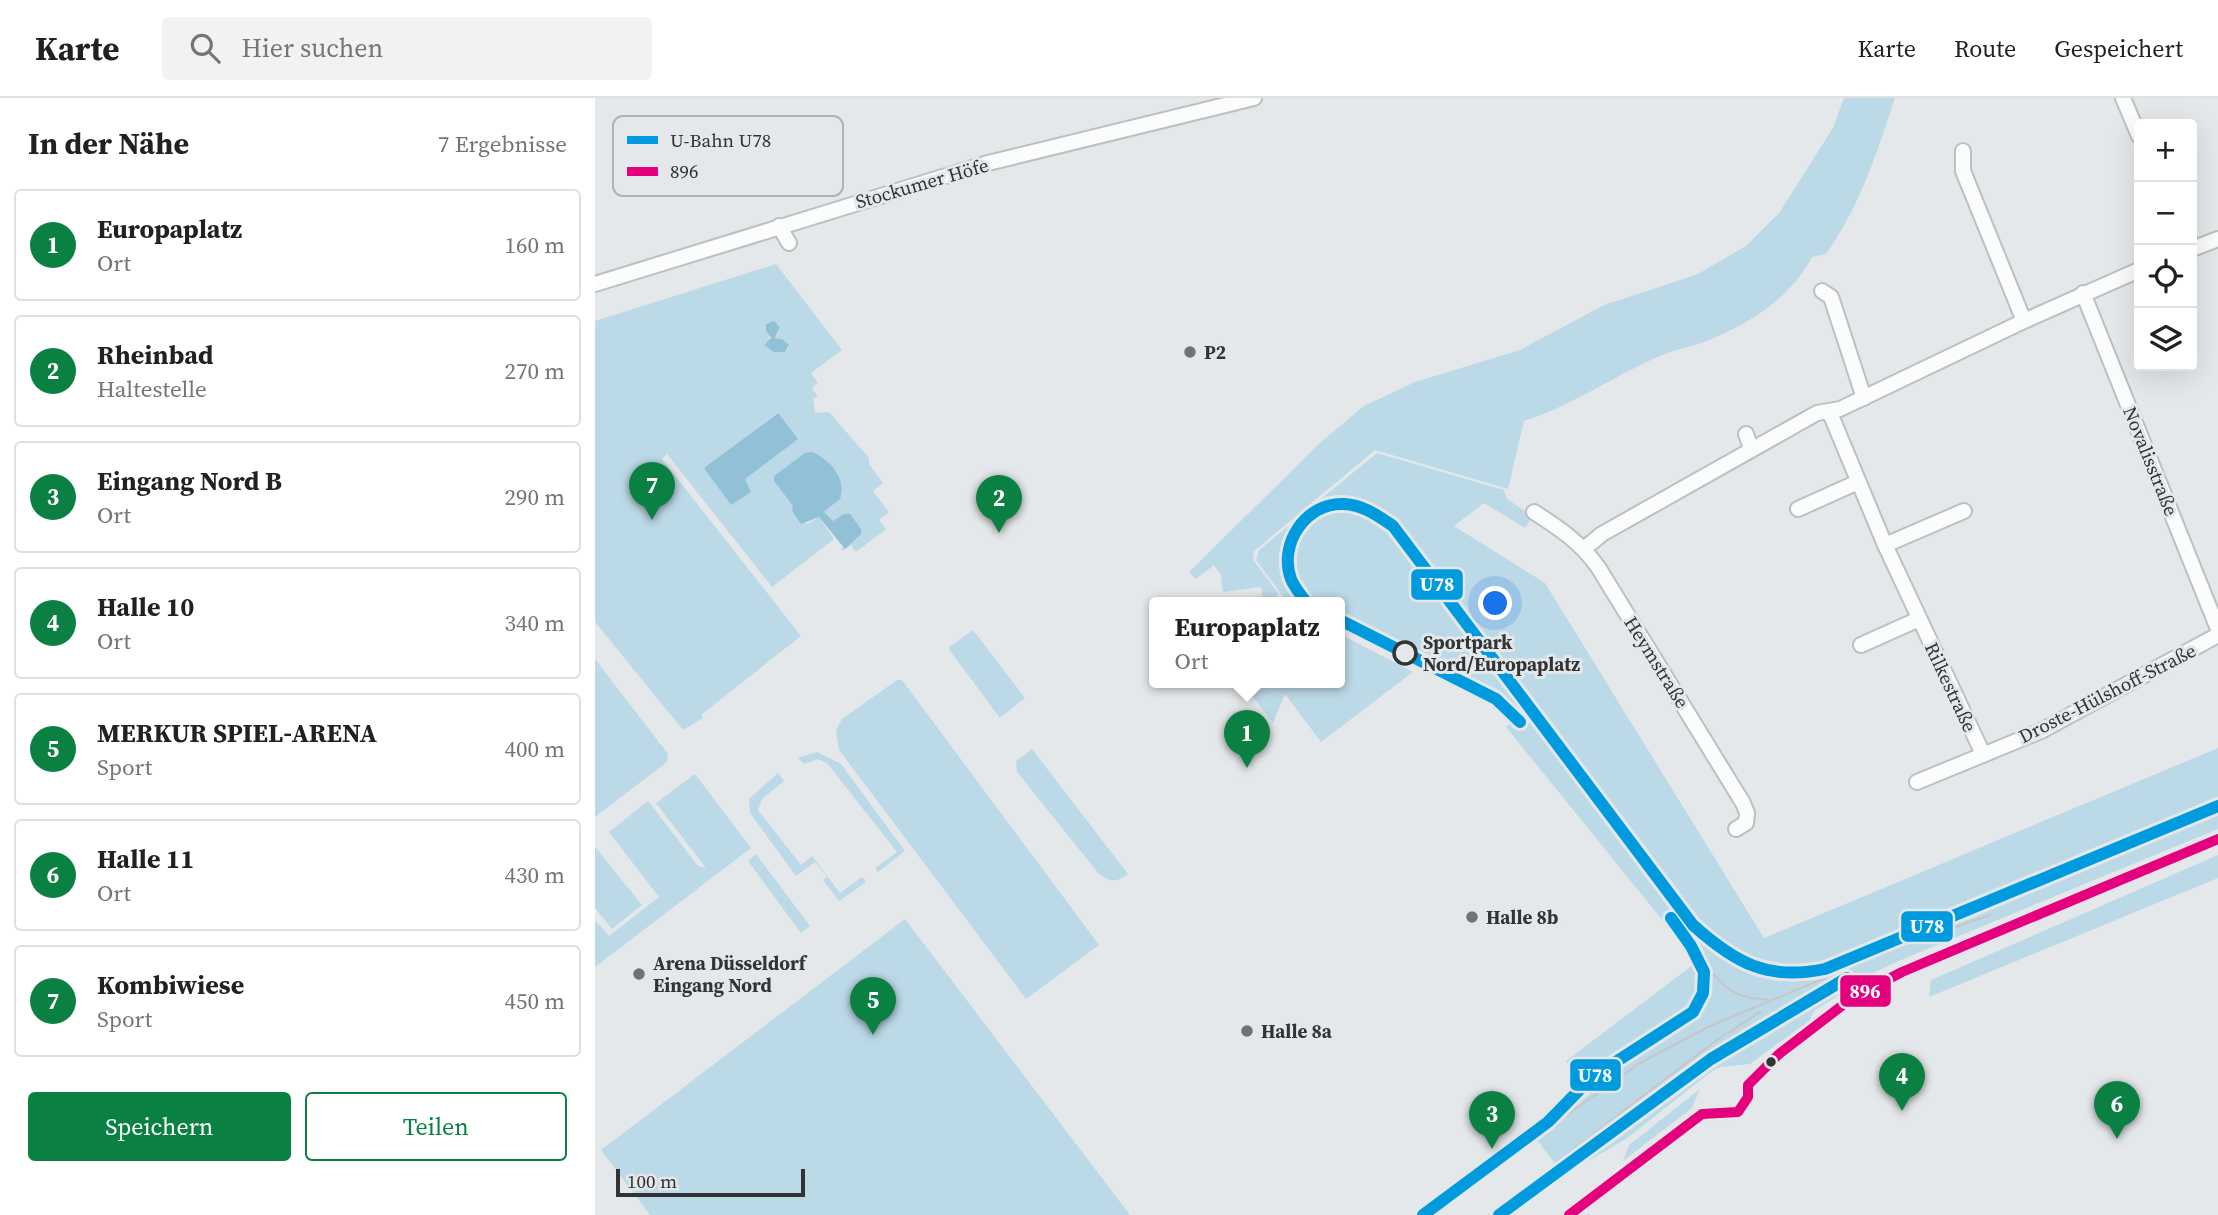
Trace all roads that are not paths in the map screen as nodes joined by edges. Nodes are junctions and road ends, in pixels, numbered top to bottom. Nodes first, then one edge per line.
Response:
1 (1254, 98) edge
2 (2123, 98) edge
3 (2134, 124) edge
4 (1963, 151) dead end
5 (779, 226) junction
6 (2218, 239) edge
7 (789, 243) dead end
8 (2197, 247) edge
9 (2134, 272) edge
10 (595, 284) edge
11 (1822, 291) dead end
12 (2083, 293) junction
13 (2024, 321) junction
14 (1864, 398) junction
15 (1830, 413) junction
16 (1858, 482) junction
17 (1798, 509) dead end
18 (1963, 511) dead end
19 (1534, 512) dead end
20 (1885, 545) junction
21 (1584, 548) junction
22 (1919, 619) junction
23 (2218, 629) edge
24 (2218, 635) edge
25 (1861, 645) dead end
26 (1983, 754) junction
27 (1917, 782) dead end
28 (1736, 829) dead end

1 - 5 street, Stockumer Höfe
2 - 3 street
4 - 13 street
5 - 7 street
5 - 10 street, Stockumer Höfe
6 - 8 street
9 - 12 street
11 - 14 street
12 - 13 street
12 - 23 street, Novalisstraße
13 - 14 street
14 - 15 street
15 - 16 street, Rilkestraße
15 - 21 street
16 - 17 street
16 - 20 street, Rilkestraße
18 - 20 street
19 - 21 street, Heymstraße
20 - 22 street, Rilkestraße
21 - 28 street, Heymstraße
22 - 25 street, Rilkestraße
22 - 26 street, Rilkestraße
24 - 26 street, Droste-Hülshoff-Straße
26 - 27 street, Droste-Hülshoff-Straße

